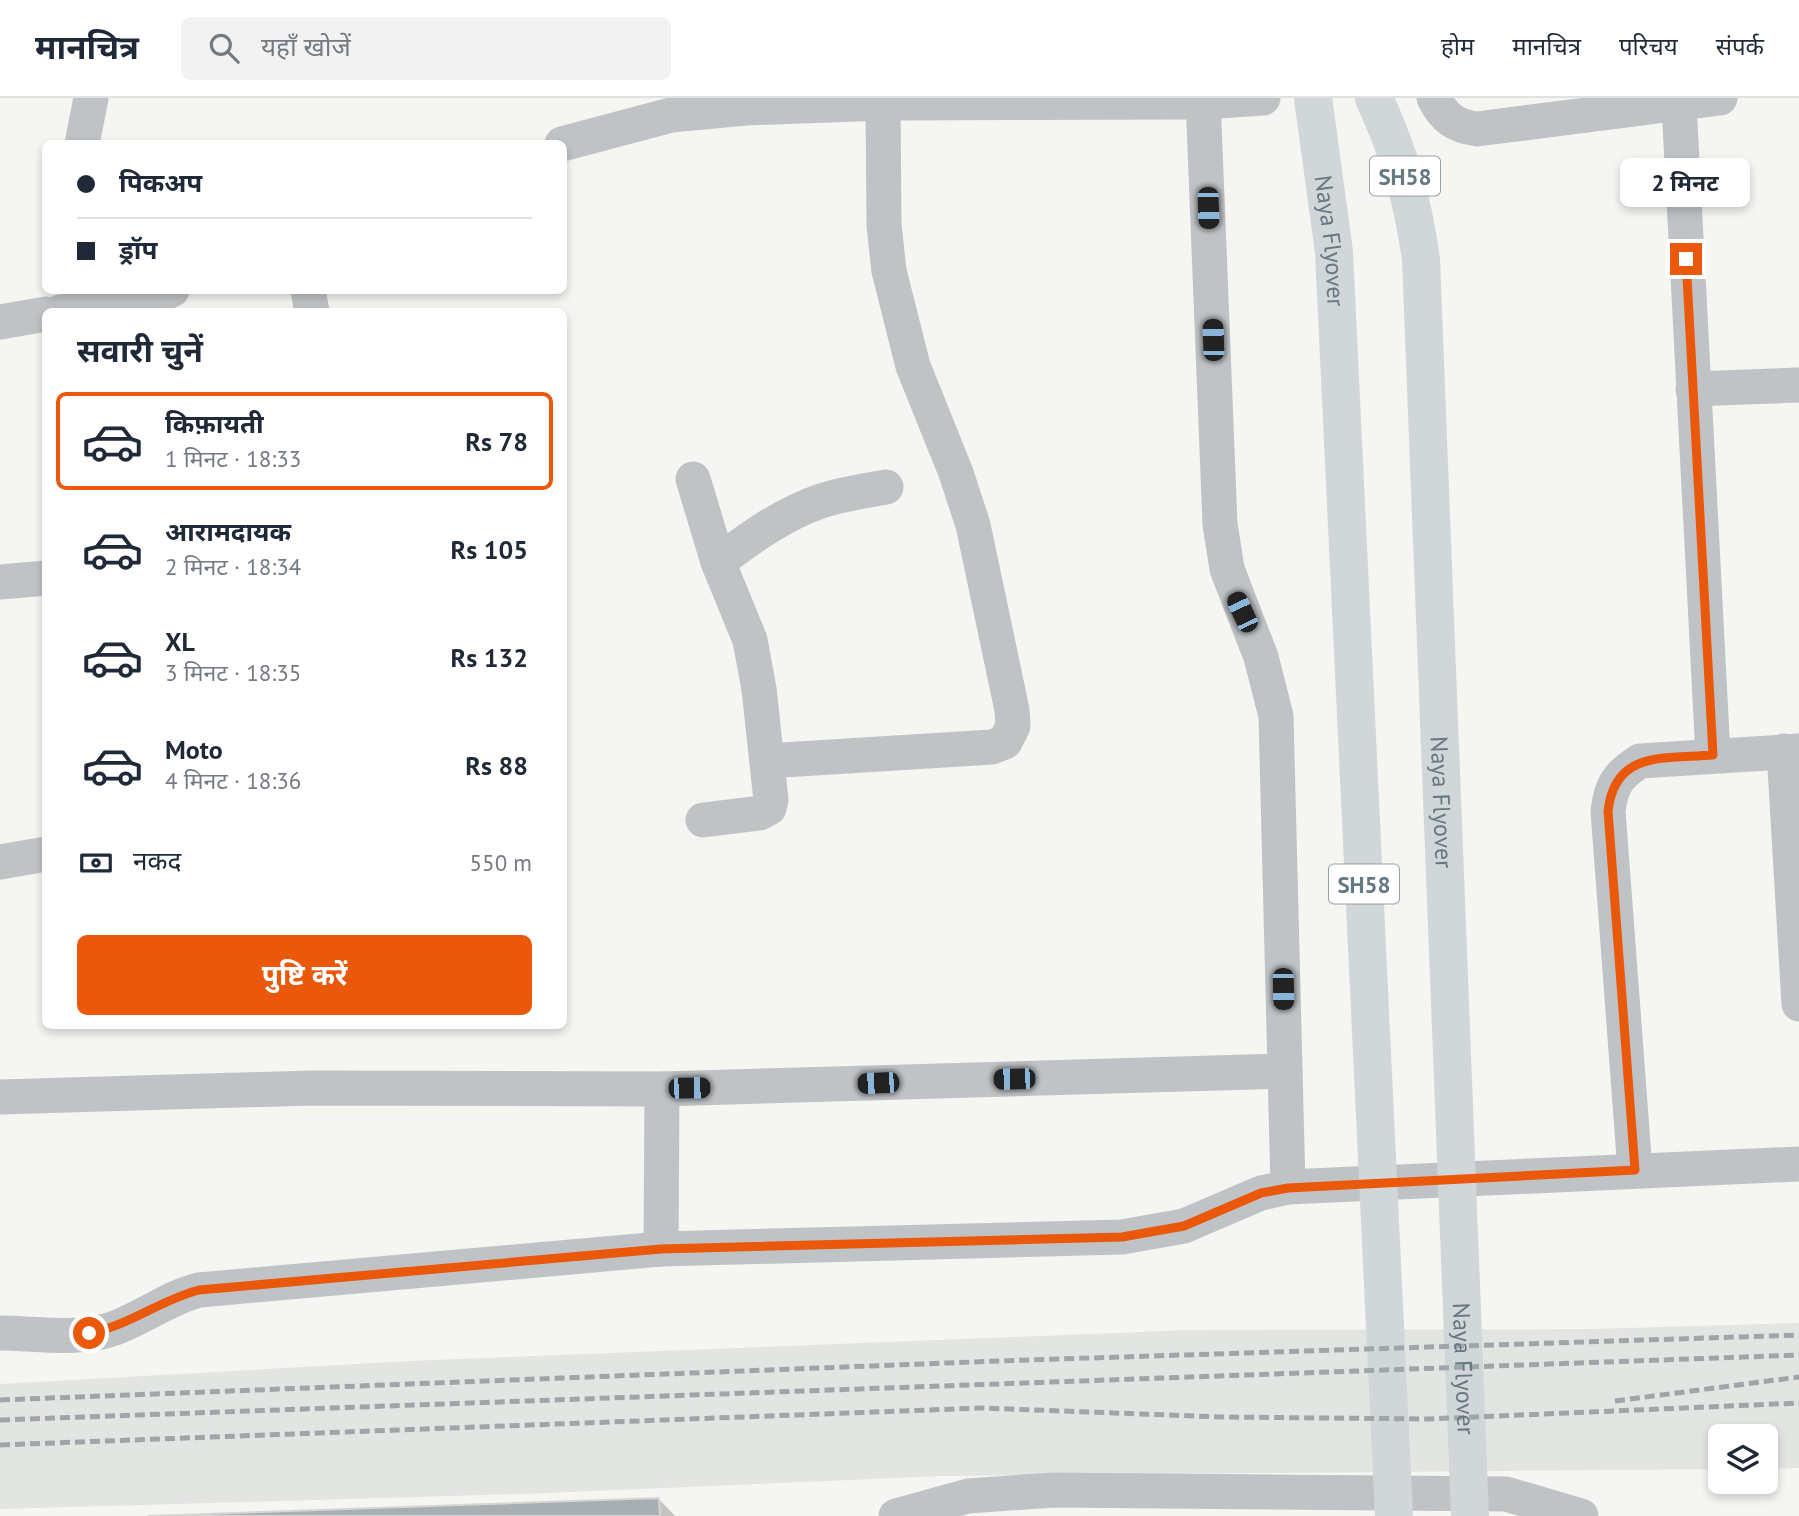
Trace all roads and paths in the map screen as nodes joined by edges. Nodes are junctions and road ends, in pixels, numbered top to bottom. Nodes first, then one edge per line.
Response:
1 (91, 98) edge
2 (1264, 98) edge
3 (1313, 98) edge
4 (1374, 98) edge
5 (1434, 98) edge
6 (1720, 98) edge
7 (1204, 100) edge
8 (883, 103) junction
9 (1679, 104) junction
10 (83, 140) edge
11 (567, 143) edge
12 (144, 294) edge
13 (81, 303) edge
14 (42, 315) edge
15 (0, 322) edge
16 (1799, 385) edge
17 (1692, 389) junction
18 (694, 479) dead end
19 (886, 486) dead end
20 (718, 562) junction
21 (42, 578) edge
22 (0, 582) edge
23 (1792, 751) edge
24 (1713, 755) junction
25 (768, 761) junction
26 (703, 820) dead end
27 (42, 855) edge
28 (0, 862) edge
29 (1799, 1004) edge
30 (1285, 1072) junction
31 (662, 1089) junction
32 (0, 1097) edge
33 (1799, 1164) edge
34 (1635, 1170) junction
35 (1288, 1188) junction
36 (661, 1249) junction
37 (0, 1334) edge
38 (896, 1516) edge
39 (1394, 1516) edge
40 (1470, 1516) edge
41 (1581, 1516) edge

1 - 10 street
2 - 7 street
3 - 39 main road, Naya Flyover / SH58
4 - 40 main road, Naya Flyover / SH58
5 - 9 street
6 - 9 street
7 - 8 street
7 - 30 street
8 - 11 street
8 - 25 street
9 - 17 street
12 - 13 street
14 - 15 street
16 - 17 street
17 - 24 street
18 - 20 street
19 - 20 street
20 - 25 street
21 - 22 street
23 - 24 street
23 - 29 street
24 - 34 street
25 - 26 street
27 - 28 street
30 - 31 street
30 - 35 street
31 - 32 street
31 - 36 street
33 - 34 street
34 - 35 street
35 - 36 street
36 - 37 street
38 - 41 street

